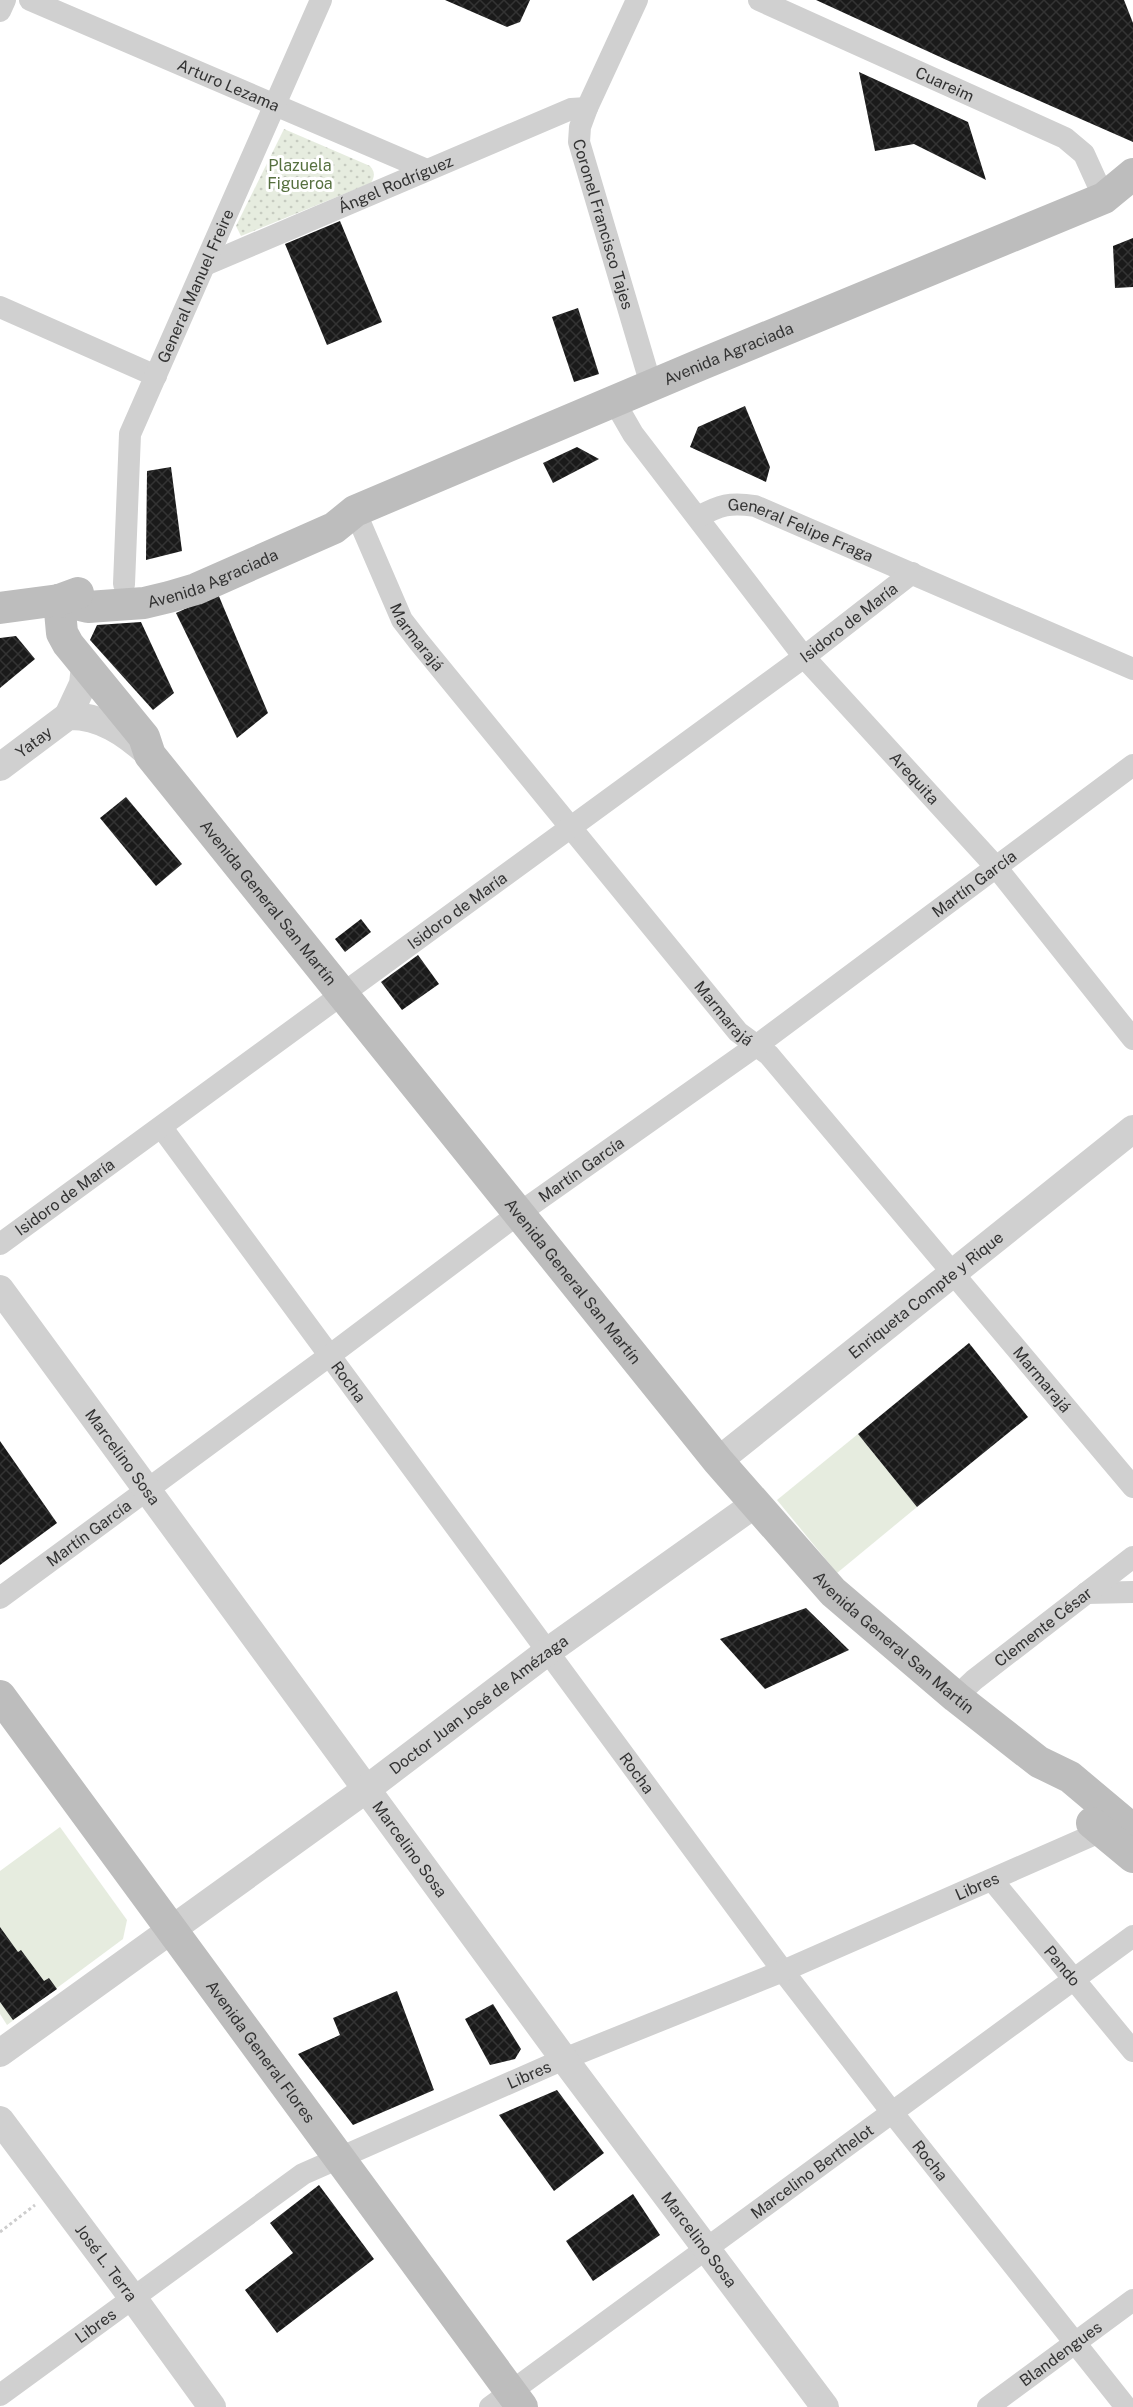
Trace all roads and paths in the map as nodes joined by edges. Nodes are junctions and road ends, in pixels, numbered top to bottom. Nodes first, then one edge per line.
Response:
1 (5, 0) edge
2 (30, 0) edge
3 (321, 0) edge
4 (637, 0) edge
5 (759, 0) edge
6 (0, 10) edge
7 (275, 104) junction
8 (587, 108) junction
9 (427, 170) junction
10 (1133, 174) edge
11 (1118, 196) edge
12 (205, 265) junction
13 (0, 307) edge
14 (156, 376) junction
15 (651, 385) junction
16 (614, 401) junction
17 (355, 511) junction
18 (698, 517) junction
19 (912, 573) junction
20 (124, 584) junction
21 (59, 600) junction
22 (0, 608) edge
23 (804, 657) junction
24 (85, 666) junction
25 (1133, 669) edge
26 (79, 716) junction
27 (150, 755) junction
28 (1133, 765) edge
29 (0, 767) edge
30 (571, 827) junction
31 (996, 867) junction
32 (341, 994) junction
33 (1133, 1039) edge
34 (756, 1046) junction
35 (162, 1128) junction
36 (1133, 1129) edge
37 (518, 1214) junction
38 (0, 1244) edge
39 (952, 1272) junction
40 (0, 1289) edge
41 (329, 1356) junction
42 (718, 1461) junction
43 (1133, 1487) edge
44 (147, 1490) junction
45 (755, 1504) junction
46 (1133, 1557) edge
47 (1133, 1592) edge
48 (1086, 1593) junction
49 (0, 1598) edge
50 (547, 1652) junction
51 (0, 1696) edge
52 (956, 1697) junction
53 (1039, 1762) junction
54 (368, 1788) junction
55 (1133, 1830) edge
56 (1102, 1831) junction
57 (1133, 1857) edge
58 (992, 1881) junction
59 (171, 1929) junction
60 (1133, 1936) edge
61 (783, 1971) junction
62 (1074, 1978) junction
63 (1133, 2051) edge
64 (0, 2053) edge
65 (564, 2059) junction
66 (891, 2111) junction
67 (0, 2120) edge
68 (340, 2157) junction
69 (53, 2192) junction
70 (0, 2232) edge
71 (708, 2248) junction
72 (133, 2298) junction
73 (1133, 2300) edge
74 (1075, 2343) junction
75 (0, 2395) edge
76 (507, 2402) edge
77 (212, 2407) edge
78 (825, 2407) edge
79 (988, 2407) edge
80 (1126, 2407) edge

1 - 6 street
2 - 7 street, Arturo Lezama
3 - 7 street, General Manuel Freire
4 - 8 street, Coronel Francisco Tajes
5 - 11 street, Cuareim
7 - 9 street, Arturo Lezama
7 - 12 street, General Manuel Freire
8 - 9 street, Ángel Rodríguez
8 - 15 street, Coronel Francisco Tajes
9 - 12 street, Ángel Rodríguez
10 - 11 main road, Avenida Agraciada
11 - 15 main road, Avenida Agraciada
12 - 14 street, General Manuel Freire
13 - 14 street
14 - 20 street, General Manuel Freire
15 - 16 main road, Avenida Agraciada
16 - 17 main road, Avenida Agraciada
16 - 18 street
17 - 20 main road, Avenida Agraciada
17 - 21 main road, Avenida Agraciada
17 - 30 street, Marmarajá
18 - 19 street, General Felipe Fraga
18 - 23 street, Arequita
19 - 23 street, Isidoro de María
19 - 25 street, General Felipe Fraga
20 - 21 main road, Avenida Agraciada
21 - 22 main road, Avenida Agraciada
21 - 24 main road, Avenida General San Martín
23 - 30 street, Isidoro de María
23 - 31 street, Arequita
24 - 26 street, Yatay
24 - 27 main road, Avenida General San Martín
26 - 27 street, Avenida General San Martín
26 - 29 street, Yatay
27 - 32 main road, Avenida General San Martín
28 - 31 street, Martín García
30 - 32 street, Isidoro de María
30 - 34 street, Marmarajá
31 - 33 street, Arequita
31 - 34 street, Martín García
32 - 35 street, Isidoro de María
32 - 37 main road, Avenida General San Martín
34 - 37 street, Martín García
34 - 39 street, Marmarajá
35 - 38 street, Isidoro de María
35 - 41 street, Rocha
36 - 39 street, Enriqueta Compte y Rique
37 - 41 street, Martín García
37 - 42 main road, Avenida General San Martín
39 - 42 street, Enriqueta Compte y Rique
39 - 43 street, Marmarajá
40 - 44 street, Marcelino Sosa
41 - 44 street, Martín García
41 - 50 street, Rocha
42 - 45 main road, Avenida General San Martín
44 - 49 street, Martín García
44 - 54 street, Marcelino Sosa
45 - 50 street, Doctor Juan José de Amézaga
45 - 52 main road, Avenida General San Martín
46 - 48 street, Clemente César
47 - 48 street
48 - 52 street, Clemente César
50 - 54 street, Doctor Juan José de Amézaga
50 - 61 street, Rocha
51 - 59 main road, Avenida General Flores
52 - 53 main road, Avenida General San Martín
53 - 55 main road, Avenida General San Martín
53 - 56 main road, Avenida General San Martín
54 - 59 street, Doctor Juan José de Amézaga
54 - 65 street, Marcelino Sosa
56 - 57 main road, Avenida General San Martín
56 - 58 street, Libres
58 - 61 street, Libres
58 - 62 street, Pando
59 - 64 street, Doctor Juan José de Amézaga
59 - 68 main road, Avenida General Flores
60 - 62 street, Marcelino Berthelot
61 - 65 street, Libres
61 - 66 street, Rocha
62 - 63 street, Pando
62 - 66 street, Marcelino Berthelot
65 - 68 street, Libres
65 - 71 street, Marcelino Sosa
66 - 71 street, Marcelino Berthelot
66 - 74 street, Rocha
67 - 69 street, José L. Terra
68 - 72 street, Libres
68 - 76 main road, Avenida General Flores
69 - 70 path
69 - 72 street, José L. Terra
71 - 76 street, Marcelino Berthelot
71 - 78 street, Marcelino Sosa
72 - 75 street, Libres
72 - 77 street, José L. Terra
73 - 74 street, Blandengues
74 - 79 street, Blandengues
74 - 80 street, Rocha

